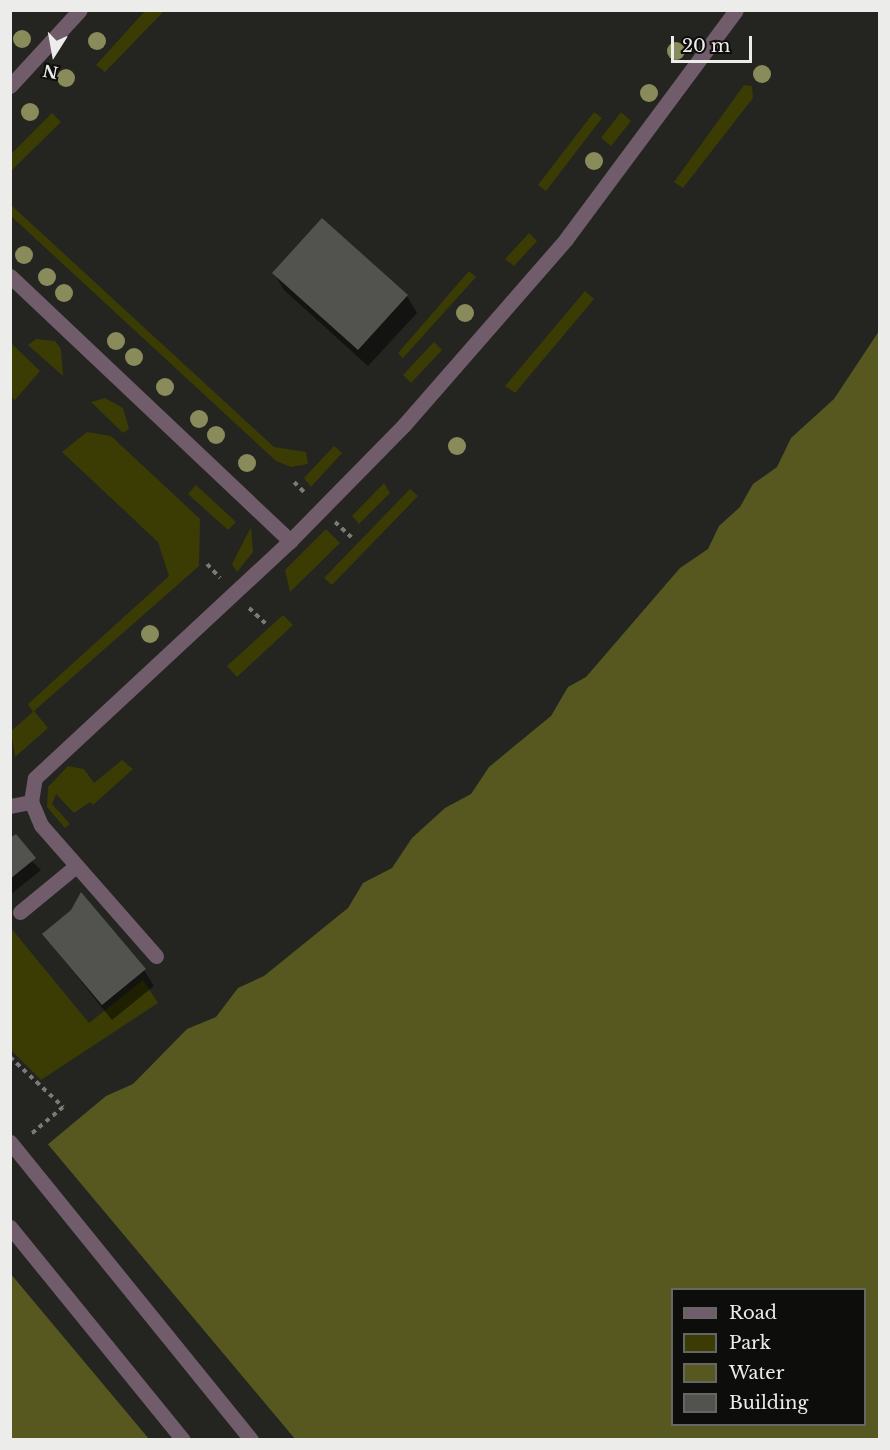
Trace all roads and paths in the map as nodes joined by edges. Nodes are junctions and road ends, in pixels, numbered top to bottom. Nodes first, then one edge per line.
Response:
1 (80, 10) edge
2 (736, 10) edge
3 (10, 86) edge
4 (10, 276) edge
5 (294, 482) dead end
6 (309, 497) dead end
7 (335, 522) dead end
8 (353, 539) dead end
9 (291, 541) junction
10 (207, 564) dead end
11 (223, 581) dead end
12 (247, 605) dead end
13 (266, 624) dead end
14 (31, 802) junction
15 (10, 806) edge
16 (76, 866) junction
17 (20, 912) dead end
18 (156, 956) dead end
19 (10, 1057) edge
20 (15, 1143) edge
21 (10, 1227) edge
22 (183, 1440) edge
23 (251, 1440) edge

1 - 3 street
2 - 9 street
4 - 9 street
5 - 6 path
7 - 8 path
9 - 14 street
10 - 11 path
12 - 13 path
14 - 15 street
14 - 16 street
16 - 17 street
16 - 18 street
19 - 20 path
20 - 23 street, bridge
21 - 22 street

